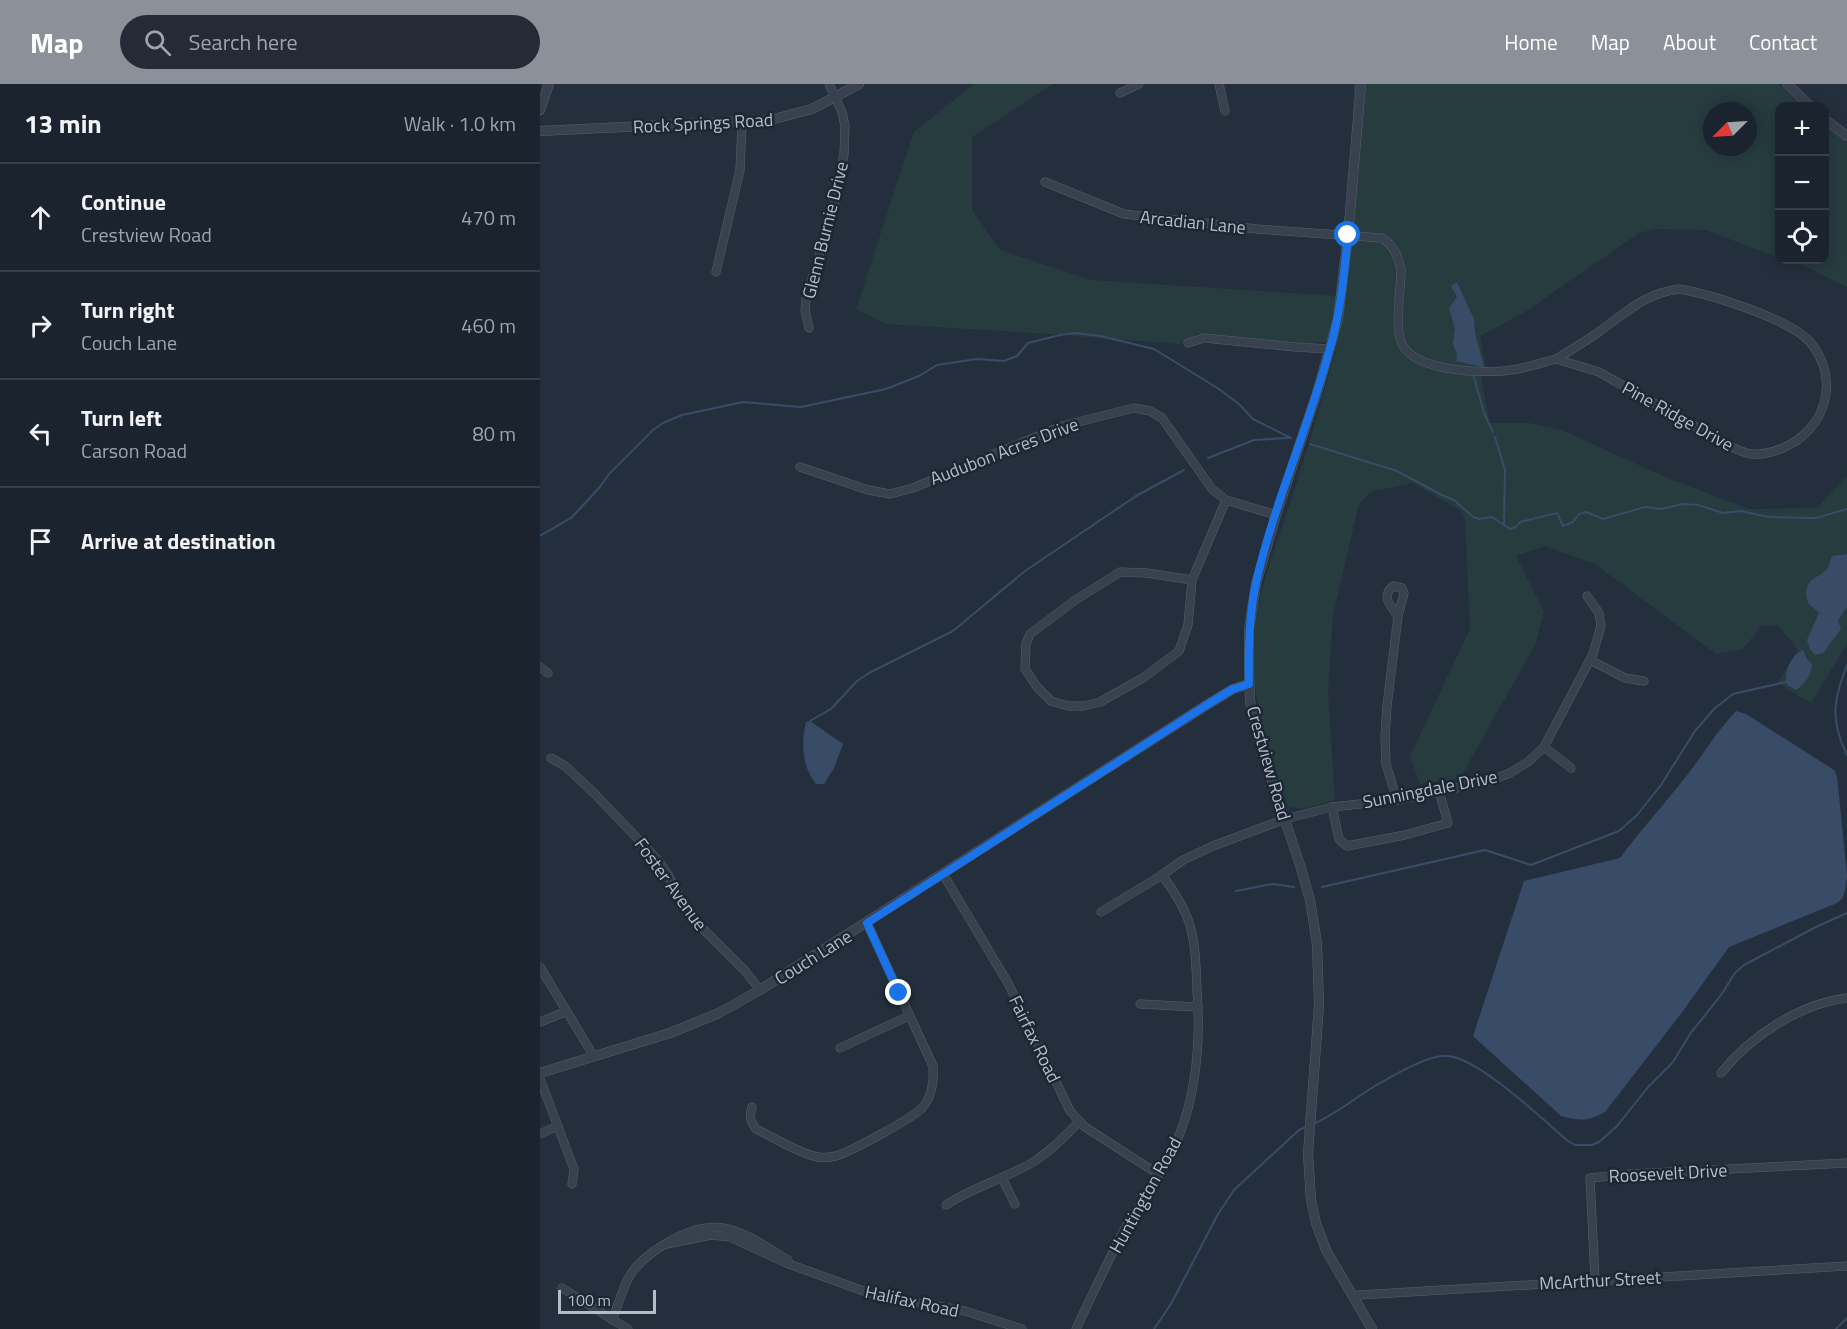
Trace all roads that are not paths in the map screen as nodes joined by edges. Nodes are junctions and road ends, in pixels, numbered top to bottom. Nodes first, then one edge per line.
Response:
1 (549, 84) edge
2 (829, 84) edge
3 (859, 84) edge
4 (1139, 84) edge
5 (1220, 84) edge
6 (1361, 84) edge
7 (1787, 84) edge
8 (1120, 93) dead end
9 (834, 99) junction
10 (1806, 102) edge
11 (540, 110) edge
12 (1225, 111) dead end
13 (742, 123) junction
14 (1829, 123) edge
15 (540, 131) edge
16 (1847, 136) edge
17 (1045, 182) dead end
18 (1348, 235) junction
19 (716, 272) dead end
20 (809, 328) dead end
21 (1188, 343) dead end
22 (1330, 349) junction
23 (1556, 359) junction
24 (800, 467) dead end
25 (1226, 500) junction
26 (1276, 515) junction
27 (1192, 580) junction
28 (1587, 596) dead end
29 (1398, 616) dead end
30 (1590, 660) junction
31 (540, 667) edge
32 (548, 673) dead end
33 (1644, 681) dead end
34 (1249, 684) junction
35 (1544, 747) junction
36 (551, 758) dead end
37 (1571, 768) dead end
38 (1439, 790) junction
39 (1396, 800) junction
40 (1332, 807) junction
41 (1285, 819) junction
42 (943, 874) junction
43 (1162, 875) junction
44 (1101, 912) dead end
45 (867, 923) junction
46 (540, 967) edge
47 (760, 990) junction
48 (1847, 998) edge
49 (1140, 1004) dead end
50 (1198, 1007) junction
51 (565, 1012) junction
52 (909, 1016) junction
53 (540, 1022) edge
54 (840, 1048) dead end
55 (593, 1056) junction
56 (540, 1073) edge
57 (1721, 1073) dead end
58 (540, 1079) edge
59 (752, 1107) dead end
60 (1079, 1122) junction
61 (558, 1126) junction
62 (540, 1134) edge
63 (1847, 1163) edge
64 (1158, 1174) junction
65 (1002, 1178) junction
66 (572, 1184) dead end
67 (1014, 1204) dead end
68 (946, 1205) dead end
69 (1847, 1266) edge
70 (1595, 1280) junction
71 (562, 1288) dead end
72 (1353, 1297) junction
73 (612, 1320) junction
74 (628, 1329) edge
75 (1022, 1329) edge
76 (1076, 1329) edge
77 (1372, 1329) edge

1 - 11 street
2 - 9 street, Glenn Burnie Drive
3 - 9 street, Rock Springs Road
4 - 8 street
5 - 12 street
6 - 18 street, Crestview Road
7 - 10 street
9 - 13 street, Rock Springs Road
9 - 20 street, Glenn Burnie Drive
13 - 15 street, Rock Springs Road
13 - 19 street
14 - 16 street
17 - 18 street, Arcadian Lane
18 - 22 street, Crestview Road
18 - 23 street, Pine Ridge Drive
21 - 22 street
22 - 26 street, Crestview Road
23 - 23 street, Pine Ridge Drive
24 - 25 street, Audubon Acres Drive
25 - 26 street, Audubon Acres Drive
25 - 27 street
26 - 34 street, Crestview Road
27 - 27 street
28 - 30 street, Sunningdale Drive
29 - 39 street
30 - 33 street
30 - 35 street, Sunningdale Drive
31 - 32 street
34 - 41 street, Crestview Road
34 - 42 street, Couch Lane
35 - 37 street
35 - 38 street, Sunningdale Drive
36 - 47 street, Foster Avenue
38 - 39 street, Sunningdale Drive
38 - 40 street
39 - 40 street, Sunningdale Drive
40 - 41 street, Sunningdale Drive
41 - 43 street
41 - 72 street, Crestview Road
42 - 45 street, Couch Lane
42 - 60 street, Fairfax Road
43 - 44 street
43 - 50 street, Huntington Road
45 - 47 street, Couch Lane
45 - 52 street
46 - 51 street
47 - 55 street, Couch Lane
48 - 57 street
49 - 50 street
50 - 64 street, Huntington Road
51 - 53 street
51 - 55 street
52 - 54 street
52 - 59 street
55 - 56 street, Couch Lane
58 - 61 street
60 - 64 street, Fairfax Road
60 - 65 street
61 - 62 street
61 - 66 street
63 - 70 street, Roosevelt Drive
64 - 76 street, Huntington Road
65 - 67 street
65 - 68 street
69 - 70 street, McArthur Street
70 - 72 street, McArthur Street
71 - 73 street
72 - 77 street, Crestview Road
73 - 74 street
73 - 75 street, Halifax Road

